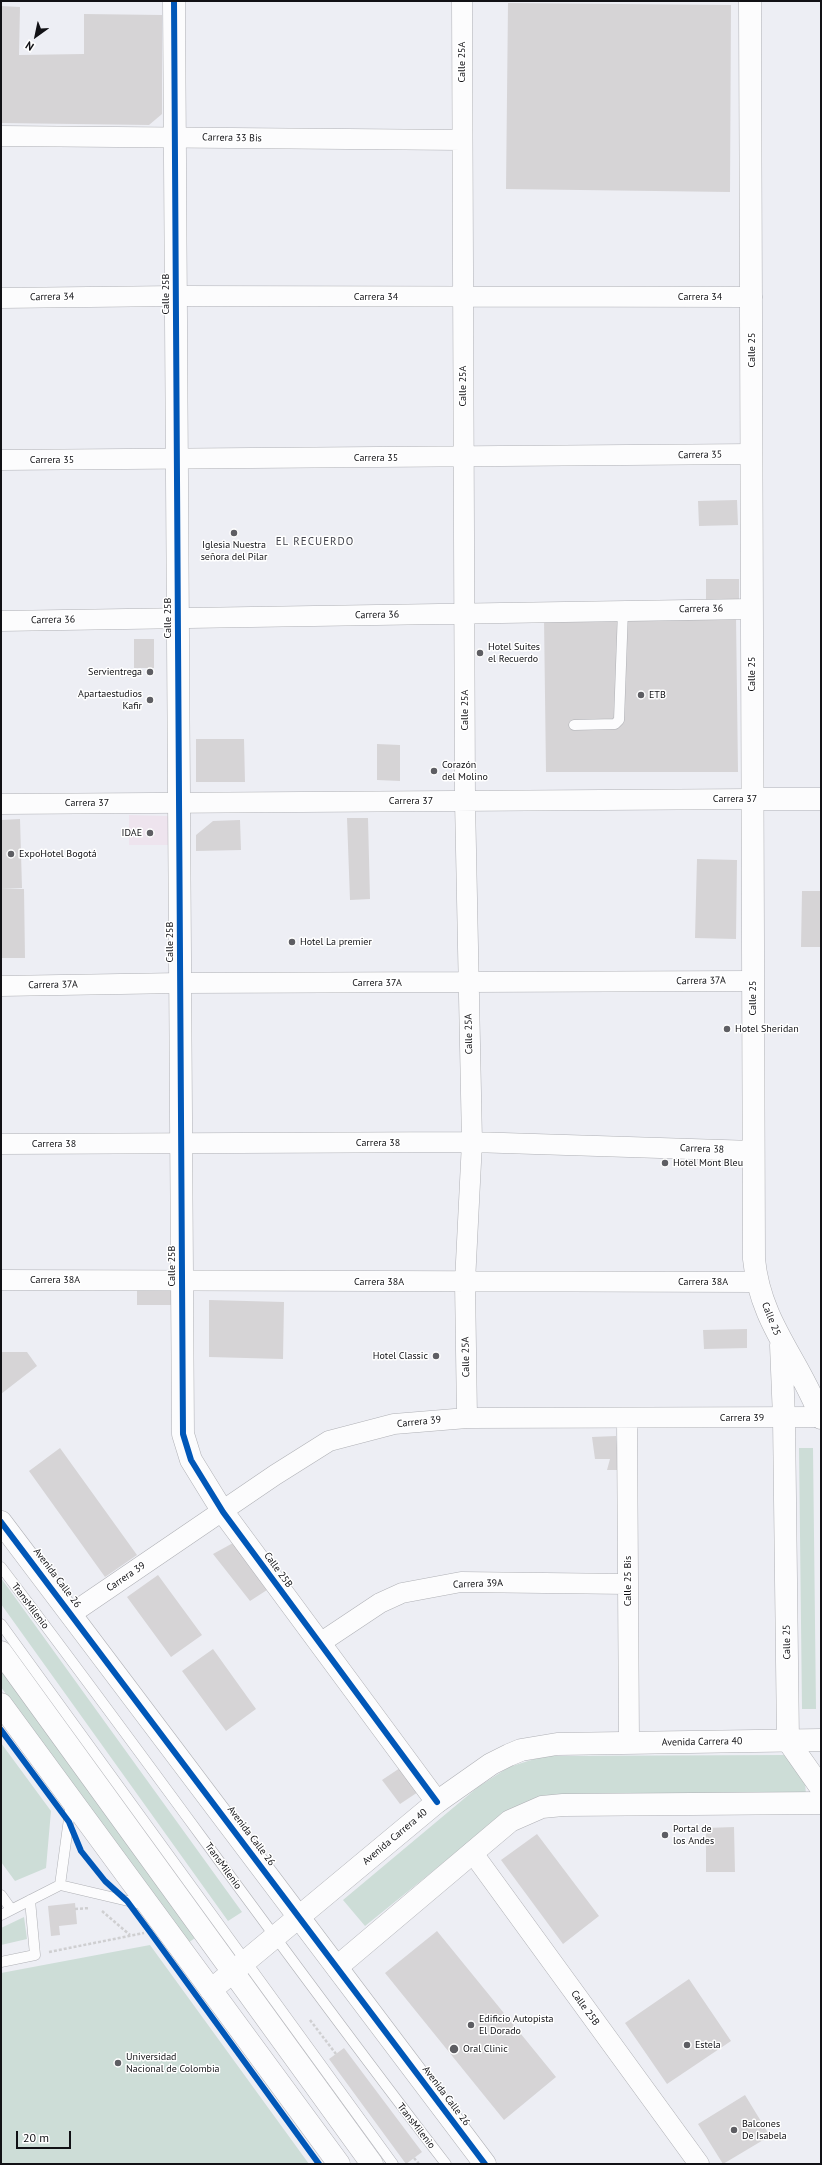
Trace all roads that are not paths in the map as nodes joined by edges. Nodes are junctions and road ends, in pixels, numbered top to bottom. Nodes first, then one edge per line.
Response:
1 (174, 1) edge
2 (462, 1) edge
3 (750, 1) edge
4 (1, 136) edge
5 (175, 138) junction
6 (462, 140) junction
7 (176, 296) junction
8 (463, 297) junction
9 (752, 297) junction
10 (1, 298) edge
11 (752, 454) junction
12 (464, 457) junction
13 (1, 460) edge
14 (177, 460) junction
15 (752, 609) junction
16 (623, 610) junction
17 (464, 613) junction
18 (178, 618) junction
19 (1, 621) edge
20 (574, 725) dead end
21 (753, 799) junction
22 (821, 799) edge
23 (465, 801) junction
24 (179, 802) junction
25 (1, 804) edge
26 (753, 981) junction
27 (180, 983) junction
28 (468, 983) junction
29 (1, 986) edge
30 (472, 1142) junction
31 (1, 1144) edge
32 (182, 1144) junction
33 (754, 1151) junction
34 (1, 1280) edge
35 (182, 1281) junction
36 (465, 1282) junction
37 (758, 1282) junction
38 (781, 1342) junction
39 (467, 1418) junction
40 (784, 1418) junction
41 (821, 1418) edge
42 (627, 1419) junction
43 (222, 1512) junction
44 (1, 1514) edge
45 (1, 1522) edge
46 (18, 1543) junction
47 (1, 1567) edge
48 (628, 1584) junction
49 (71, 1614) junction
50 (1, 1624) edge
51 (320, 1643) junction
52 (1, 1652) edge
53 (1, 1704) edge
54 (821, 1740) edge
55 (788, 1741) junction
56 (629, 1743) junction
57 (821, 1788) edge
58 (72, 1801) junction
59 (437, 1802) junction
60 (821, 1804) edge
61 (472, 1852) junction
62 (60, 1885) junction
63 (1, 1895) edge
64 (30, 1900) junction
65 (11, 1909) junction
66 (1, 1915) edge
67 (147, 1916) junction
68 (299, 1917) junction
69 (274, 1937) junction
70 (1, 1962) edge
71 (238, 1967) junction
72 (337, 1967) junction
73 (211, 1990) junction
74 (339, 2164) edge
75 (372, 2164) edge
76 (393, 2164) edge
77 (446, 2164) edge
78 (485, 2164) edge
79 (699, 2164) edge

1 - 5 street, Calle 25B
2 - 6 street, Calle 25A
3 - 9 street, Calle 25
4 - 5 street, Carrera 33 Bis
5 - 6 street, Carrera 33 Bis
5 - 7 street, Calle 25B
6 - 8 street, Calle 25A
7 - 8 street, Carrera 34
7 - 10 street, Carrera 34
7 - 14 street, Calle 25B
8 - 9 street, Carrera 34
8 - 12 street, Calle 25A
9 - 11 street, Calle 25
11 - 12 street, Carrera 35
11 - 15 street, Calle 25
12 - 14 street, Carrera 35
12 - 17 street, Calle 25A
13 - 14 street, Carrera 35
14 - 18 street, Calle 25B
15 - 16 street, Carrera 36
15 - 21 street, Calle 25
16 - 17 street, Carrera 36
16 - 20 lane
17 - 18 street, Carrera 36
17 - 23 street, Calle 25A
18 - 19 street, Carrera 36
18 - 24 street, Calle 25B
21 - 22 street, Carrera 37
21 - 23 street, Carrera 37
21 - 26 street, Calle 25
23 - 24 street, Carrera 37
23 - 28 street, Calle 25A
24 - 25 street, Carrera 37
24 - 27 street, Calle 25B
26 - 28 street, Carrera 37A
26 - 33 street, Calle 25
27 - 28 street, Carrera 37A
27 - 29 street, Carrera 37A
27 - 32 street, Calle 25B
28 - 30 street, Calle 25A
30 - 32 street, Carrera 38
30 - 33 street, Carrera 38
30 - 36 street, Calle 25A
31 - 32 street, Carrera 38
32 - 35 street, Calle 25B
33 - 37 street, Calle 25
34 - 35 street, Carrera 38A
35 - 36 street, Carrera 38A
35 - 43 street, Calle 25B
36 - 37 street, Carrera 38A
36 - 39 street, Calle 25A
37 - 38 street, Calle 25
38 - 40 street, Calle 25
38 - 41 street, Calle 25
39 - 42 street, Carrera 39
39 - 43 street, Carrera 39
40 - 41 street, Carrera 39
40 - 42 street, Carrera 39
40 - 55 street, Calle 25
42 - 48 street, Calle 25 Bis
43 - 49 street, Carrera 39
43 - 51 street, Calle 25B
44 - 46 street
45 - 46 street, Avenida Calle 26
46 - 49 street, Avenida Calle 26
47 - 69 lane, TransMilenio
48 - 51 street, Carrera 39A
48 - 56 street, Calle 25 Bis
49 - 68 street, Avenida Calle 26
50 - 71 lane
51 - 59 street, Calle 25B
52 - 71 street
53 - 58 street
54 - 55 street, Avenida Carrera 40
55 - 56 street, Avenida Carrera 40
55 - 57 street
56 - 59 street, Avenida Carrera 40
58 - 62 lane
58 - 67 street
59 - 68 street, Avenida Carrera 40
60 - 61 street
61 - 72 street
61 - 79 street, Calle 25B
62 - 64 lane
62 - 67 lane
63 - 65 lane
64 - 65 lane
64 - 70 lane
65 - 66 lane
67 - 73 street
68 - 69 street, Avenida Carrera 40
68 - 72 street, Avenida Calle 26
69 - 71 street, Avenida Carrera 40
69 - 77 lane, TransMilenio
71 - 73 street, Avenida Carrera 40
71 - 75 street
71 - 76 lane
72 - 78 street, Avenida Calle 26
73 - 74 street

